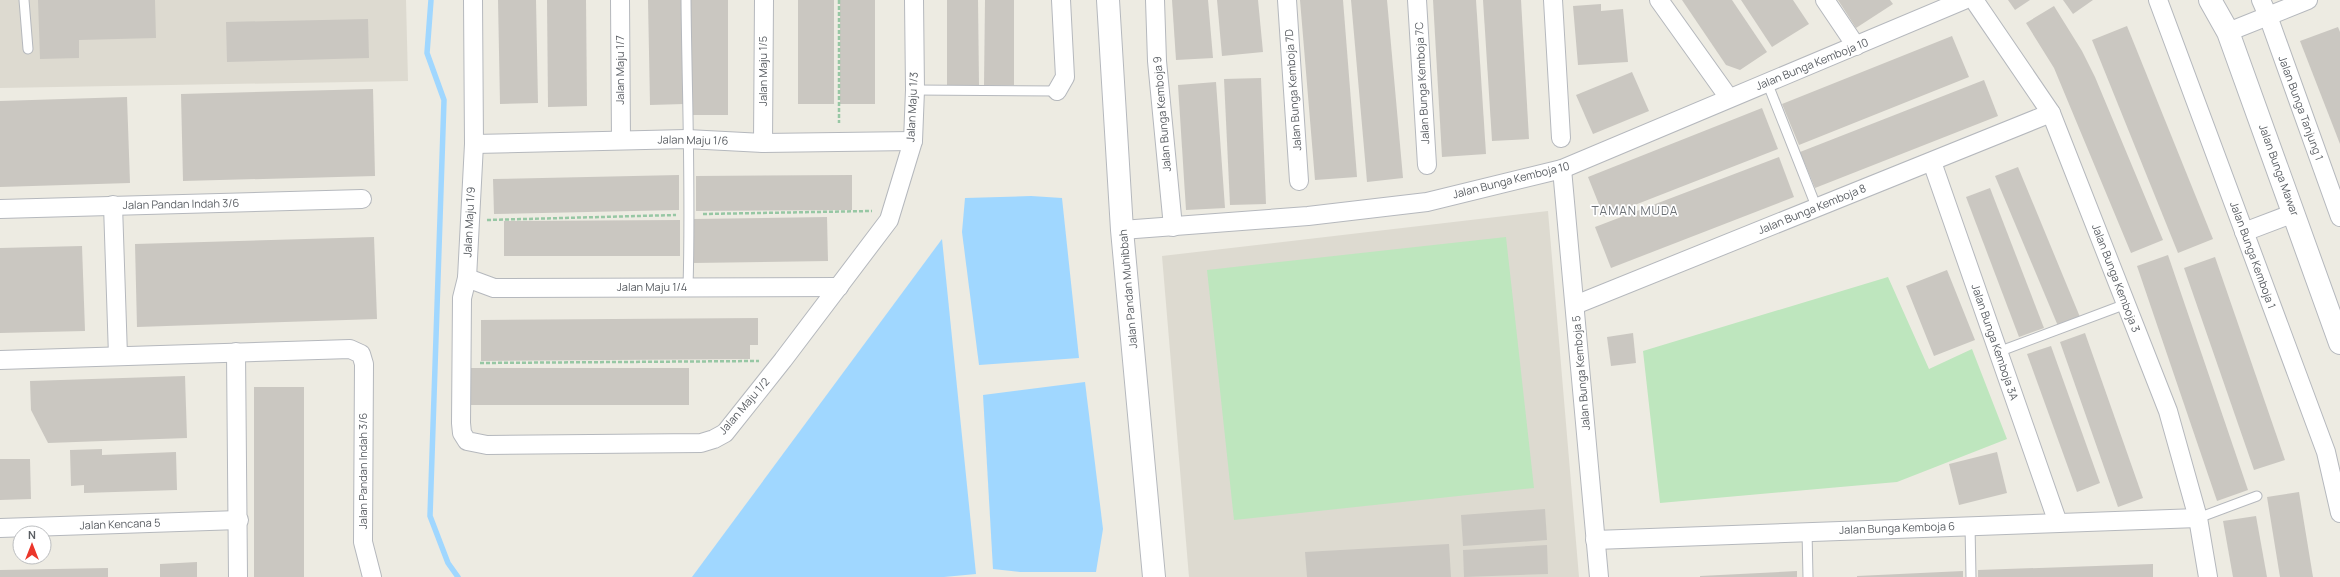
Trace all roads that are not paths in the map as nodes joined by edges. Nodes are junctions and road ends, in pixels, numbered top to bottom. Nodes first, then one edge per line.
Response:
1 (24, 0) edge
2 (473, 0) edge
3 (620, 0) edge
4 (686, 0) edge
5 (764, 0) edge
6 (914, 0) edge
7 (1061, 0) edge
8 (1108, 0) edge
9 (1154, 0) edge
10 (1287, 0) edge
11 (1417, 0) edge
12 (1553, 0) edge
13 (1659, 0) edge
14 (1825, 0) edge
15 (1964, 0) edge
16 (1974, 0) edge
17 (2158, 0) edge
18 (2210, 0) edge
19 (2308, 0) edge
20 (2264, 8) edge
21 (2228, 32) junction
22 (1856, 46) junction
23 (28, 49) dead end
24 (1767, 82) junction
25 (915, 90) junction
26 (1057, 90) joint
27 (1729, 98) junction
28 (2051, 113) junction
29 (1560, 138) dead end
30 (687, 139) junction
31 (621, 140) junction
32 (912, 141) junction
33 (763, 143) junction
34 (474, 144) junction
35 (1932, 162) junction
36 (1427, 165) dead end
37 (1562, 169) junction
38 (1299, 181) dead end
39 (362, 199) dead end
40 (113, 205) junction
41 (1816, 206) junction
42 (0, 209) edge
43 (891, 211) joint
44 (2294, 213) junction
45 (2340, 217) edge
46 (1173, 227) junction
47 (1122, 230) junction
48 (2244, 232) junction
49 (467, 278) junction
50 (688, 287) junction
51 (839, 287) junction
52 (2126, 304) junction
53 (1575, 305) junction
54 (2340, 343) edge
55 (236, 352) junction
56 (1998, 352) junction
57 (118, 356) junction
58 (0, 360) edge
59 (468, 441) joint
60 (2257, 496) dead end
61 (2340, 513) edge
62 (2198, 518) junction
63 (239, 520) junction
64 (2058, 523) junction
65 (1970, 525) junction
66 (0, 528) edge
67 (1806, 531) junction
68 (1595, 540) junction
69 (238, 577) edge
70 (372, 577) edge
71 (1154, 577) edge
72 (1598, 577) edge
73 (1808, 577) edge
74 (1972, 577) edge
75 (2208, 577) edge

1 - 23 lane
2 - 34 street, Jalan Maju 1/9
3 - 31 street, Jalan Maju 1/7
4 - 30 lane
5 - 33 street, Jalan Maju 1/5
6 - 25 street, Jalan Maju 1/3
7 - 26 street
8 - 47 street, Jalan Pandan Muhibbah
9 - 46 street, Jalan Bunga Kemboja 9
10 - 38 street, Jalan Bunga Kemboja 7D
11 - 36 street, Jalan Bunga Kemboja 7C
12 - 29 street
13 - 27 street
14 - 22 street
15 - 22 street, Jalan Bunga Kemboja 10
16 - 28 street, Jalan Bunga Kemboja 3
17 - 48 street, Jalan Bunga Kemboja 1
18 - 21 street, Jalan Bunga Mawar
19 - 20 street
20 - 21 street
20 - 45 street, Jalan Bunga Tanjung 1
21 - 44 street, Jalan Bunga Mawar
22 - 24 street, Jalan Bunga Kemboja 10
24 - 27 street, Jalan Bunga Kemboja 10
24 - 41 lane
25 - 26 lane
25 - 32 street, Jalan Maju 1/3
27 - 37 street, Jalan Bunga Kemboja 10
28 - 35 street, Jalan Bunga Kemboja 8
28 - 52 street, Jalan Bunga Kemboja 3
30 - 31 street, Jalan Maju 1/6
30 - 33 street, Jalan Maju 1/6
30 - 50 lane
31 - 34 street, Jalan Maju 1/6
32 - 33 street, Jalan Maju 1/6
32 - 43 street, Jalan Maju 1/3
34 - 49 street, Jalan Maju 1/9
35 - 41 street, Jalan Bunga Kemboja 8
35 - 56 street, Jalan Bunga Kemboja 3A
37 - 46 street, Jalan Bunga Kemboja 10
37 - 53 street, Jalan Bunga Kemboja 5
39 - 40 street, Jalan Pandan Indah 3/6
40 - 42 street, Jalan Pandan Indah 3/6
40 - 57 street
41 - 53 street, Jalan Bunga Kemboja 8
43 - 51 street, Jalan Maju 1/2
44 - 48 street
44 - 54 street, Jalan Bunga Mawar
46 - 47 street, Jalan Bunga Kemboja 10
47 - 71 street, Jalan Pandan Muhibbah
48 - 61 street, Jalan Bunga Kemboja 1
49 - 50 street, Jalan Maju 1/4
49 - 59 street, Jalan Maju 1/9
50 - 51 street, Jalan Maju 1/4
51 - 59 street, Jalan Maju 1/2
52 - 56 lane
52 - 62 street, Jalan Bunga Kemboja 3
53 - 68 street, Jalan Bunga Kemboja 5
55 - 57 street
55 - 63 street
55 - 70 street, Jalan Pandan Indah 3/6
56 - 64 street, Jalan Bunga Kemboja 3A
57 - 58 street
60 - 62 lane
62 - 64 street, Jalan Bunga Kemboja 6
62 - 75 street, Jalan Bunga Kemboja 3
63 - 66 street, Jalan Kencana 5
63 - 69 street
64 - 65 street, Jalan Bunga Kemboja 6
65 - 67 street, Jalan Bunga Kemboja 6
65 - 74 lane
67 - 68 street, Jalan Bunga Kemboja 6
67 - 73 lane
68 - 72 street, Jalan Bunga Kemboja 5

